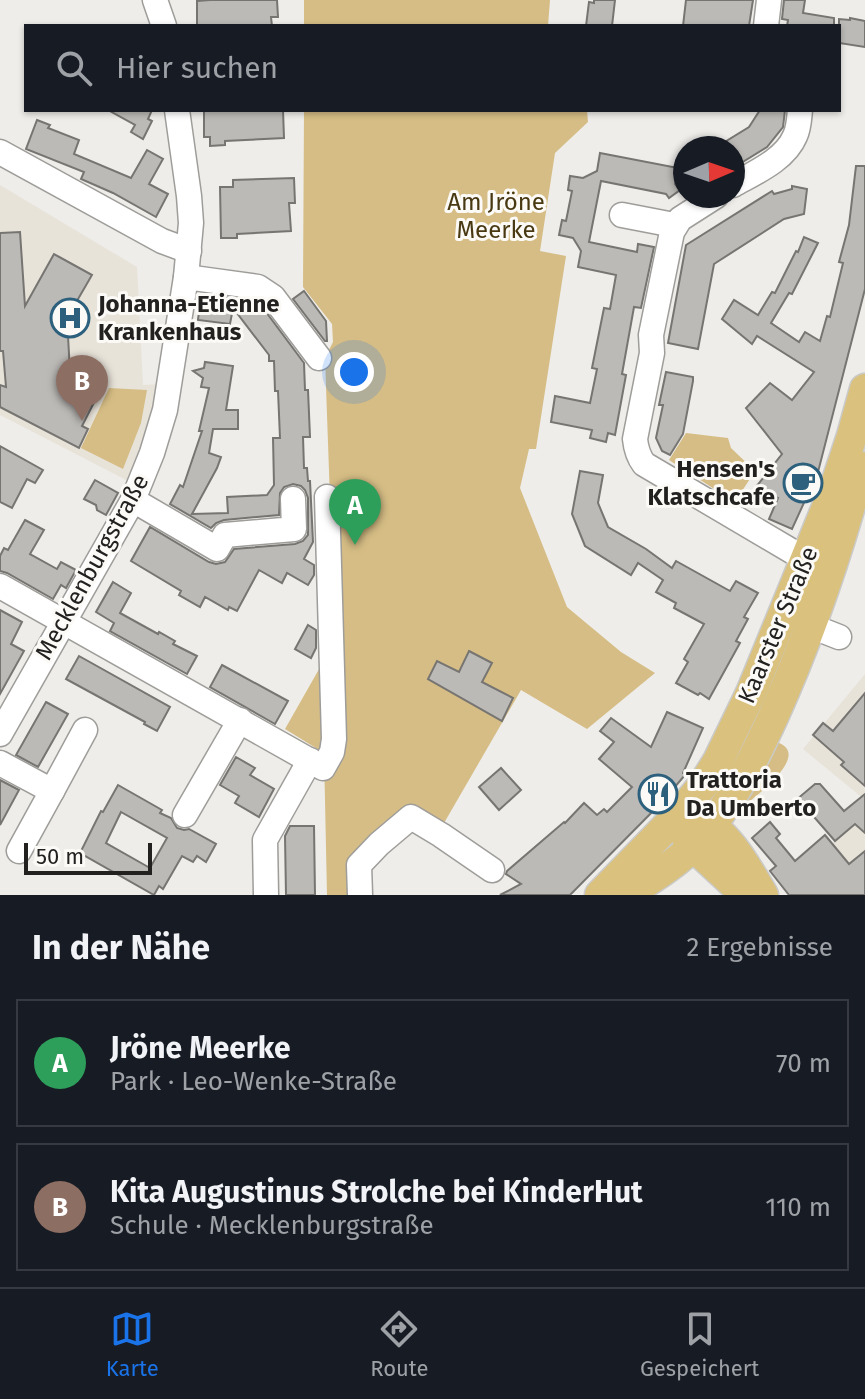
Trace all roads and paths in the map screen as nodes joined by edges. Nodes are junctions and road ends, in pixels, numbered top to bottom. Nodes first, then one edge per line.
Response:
1 (155, 0) edge
2 (769, 0) edge
3 (163, 24) edge
4 (766, 24) edge
5 (177, 112) edge
6 (800, 112) edge
7 (0, 152) edge
8 (745, 178) edge
9 (697, 208) edge
10 (622, 215) dead end
11 (674, 225) junction
12 (189, 251) junction
13 (186, 277) junction
14 (319, 358) dead end
15 (865, 389) edge
16 (865, 451) edge
17 (327, 497) dead end
18 (293, 499) dead end
19 (133, 500) junction
20 (805, 559) junction
21 (0, 586) edge
22 (63, 621) junction
23 (818, 636) junction
24 (240, 720) junction
25 (85, 730) dead end
26 (0, 734) edge
27 (0, 763) edge
28 (317, 764) junction
29 (52, 791) junction
30 (185, 815) dead end
31 (678, 815) junction
32 (702, 836) junction
33 (19, 851) dead end
34 (492, 870) dead end
35 (266, 895) edge
36 (360, 895) edge
37 (600, 895) edge
38 (624, 895) edge
39 (746, 895) edge
40 (763, 895) edge

1 - 3 street
2 - 4 street
5 - 12 street, Mecklenburgstraße
6 - 8 street
7 - 12 street
9 - 11 street
10 - 11 street
11 - 20 street
12 - 13 street, Mecklenburgstraße
13 - 14 street
13 - 19 street, Mecklenburgstraße
15 - 20 main road, Kaarster Straße
16 - 23 main road, Kaarster Straße
17 - 28 street
18 - 19 street
19 - 22 street, Mecklenburgstraße
20 - 23 main road
20 - 31 main road, Kaarster Straße
21 - 22 street
22 - 24 street
22 - 26 street, Mecklenburgstraße
23 - 32 main road, Kaarster Straße
24 - 28 street
24 - 30 street
25 - 29 street
27 - 29 street
28 - 35 street
29 - 33 street
31 - 32 main road
31 - 37 main road, Kaarster Straße
32 - 38 main road, Kaarster Straße
32 - 39 main road
32 - 40 main road
34 - 36 street

